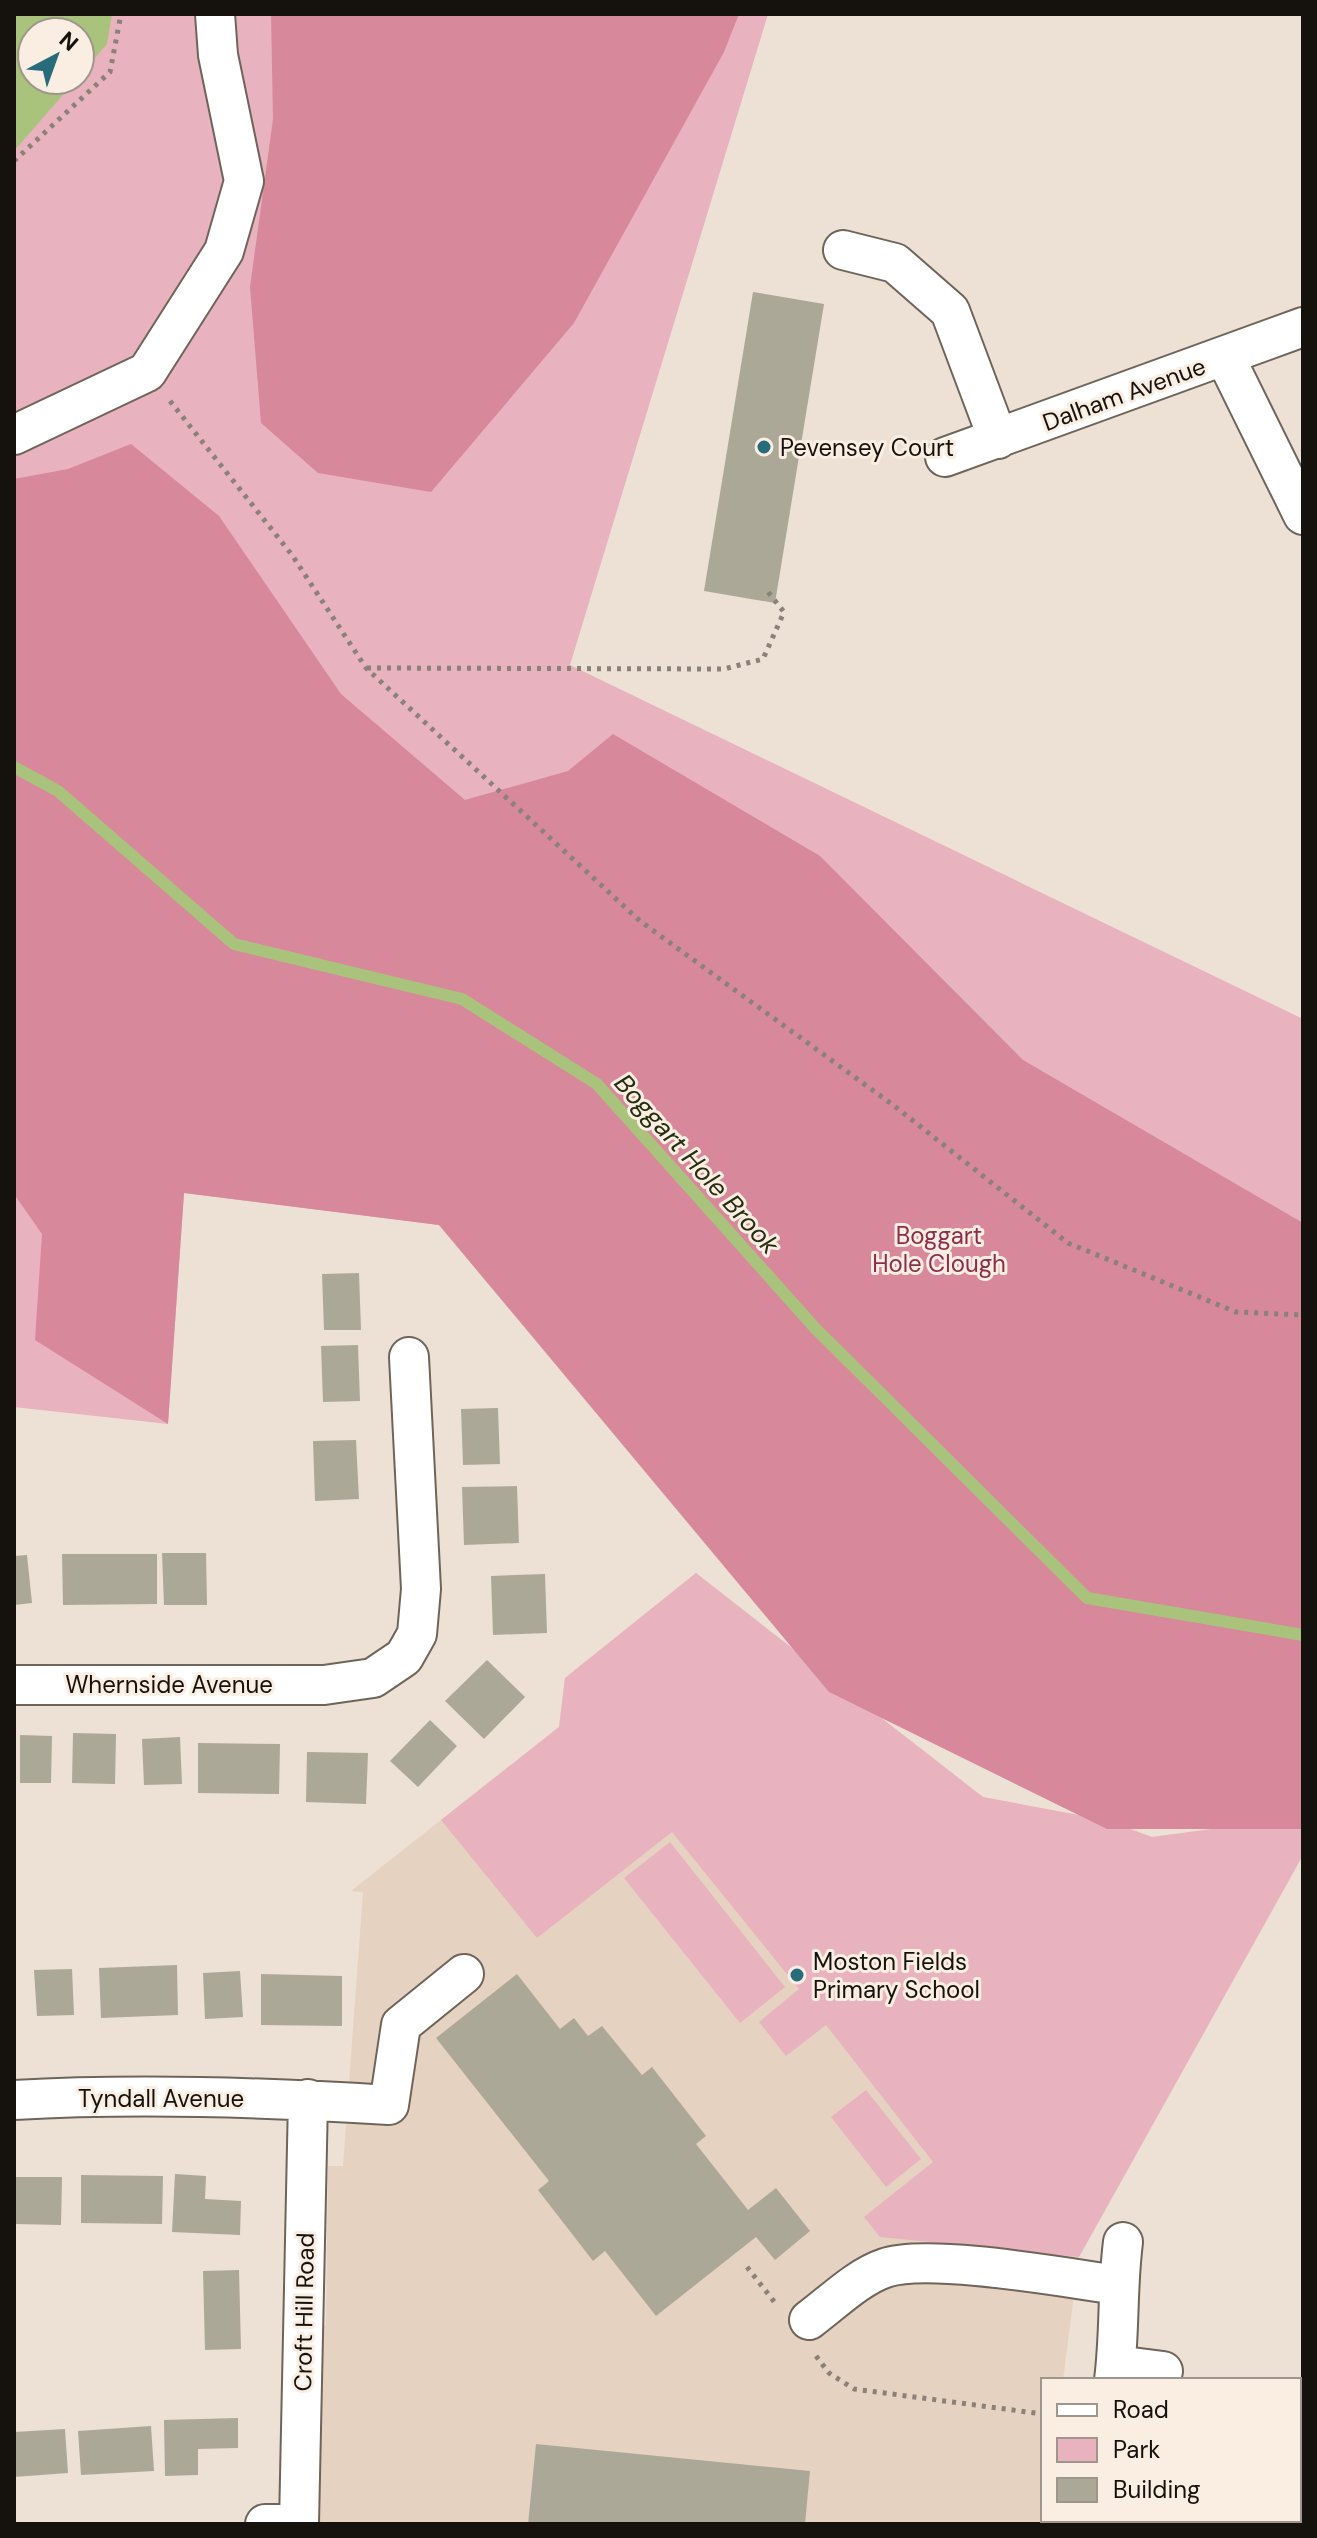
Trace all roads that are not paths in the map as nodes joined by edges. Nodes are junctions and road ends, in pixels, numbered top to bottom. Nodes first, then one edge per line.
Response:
1 (215, 14) edge
2 (843, 250) dead end
3 (1303, 327) edge
4 (1225, 357) junction
5 (14, 435) edge
6 (998, 439) junction
7 (945, 457) dead end
8 (1303, 515) edge
9 (409, 1357) dead end
10 (14, 1685) edge
11 (464, 1974) dead end
12 (308, 2099) junction
13 (14, 2100) edge
14 (1123, 2242) dead end
15 (1118, 2285) junction
16 (801, 2328) road end
17 (1163, 2371) dead end
18 (1115, 2372) edge
19 (265, 2524) edge
20 (299, 2524) edge

1 - 5 street
2 - 6 street
3 - 4 street, Dalham Avenue
4 - 6 street, Dalham Avenue
4 - 8 street
6 - 7 street, Dalham Avenue
9 - 10 street, Whernside Avenue
11 - 12 street, Tyndall Avenue
12 - 13 street, Tyndall Avenue
12 - 20 street, Croft Hill Road
14 - 15 street
15 - 16 street
15 - 18 street
17 - 18 street
19 - 20 street

